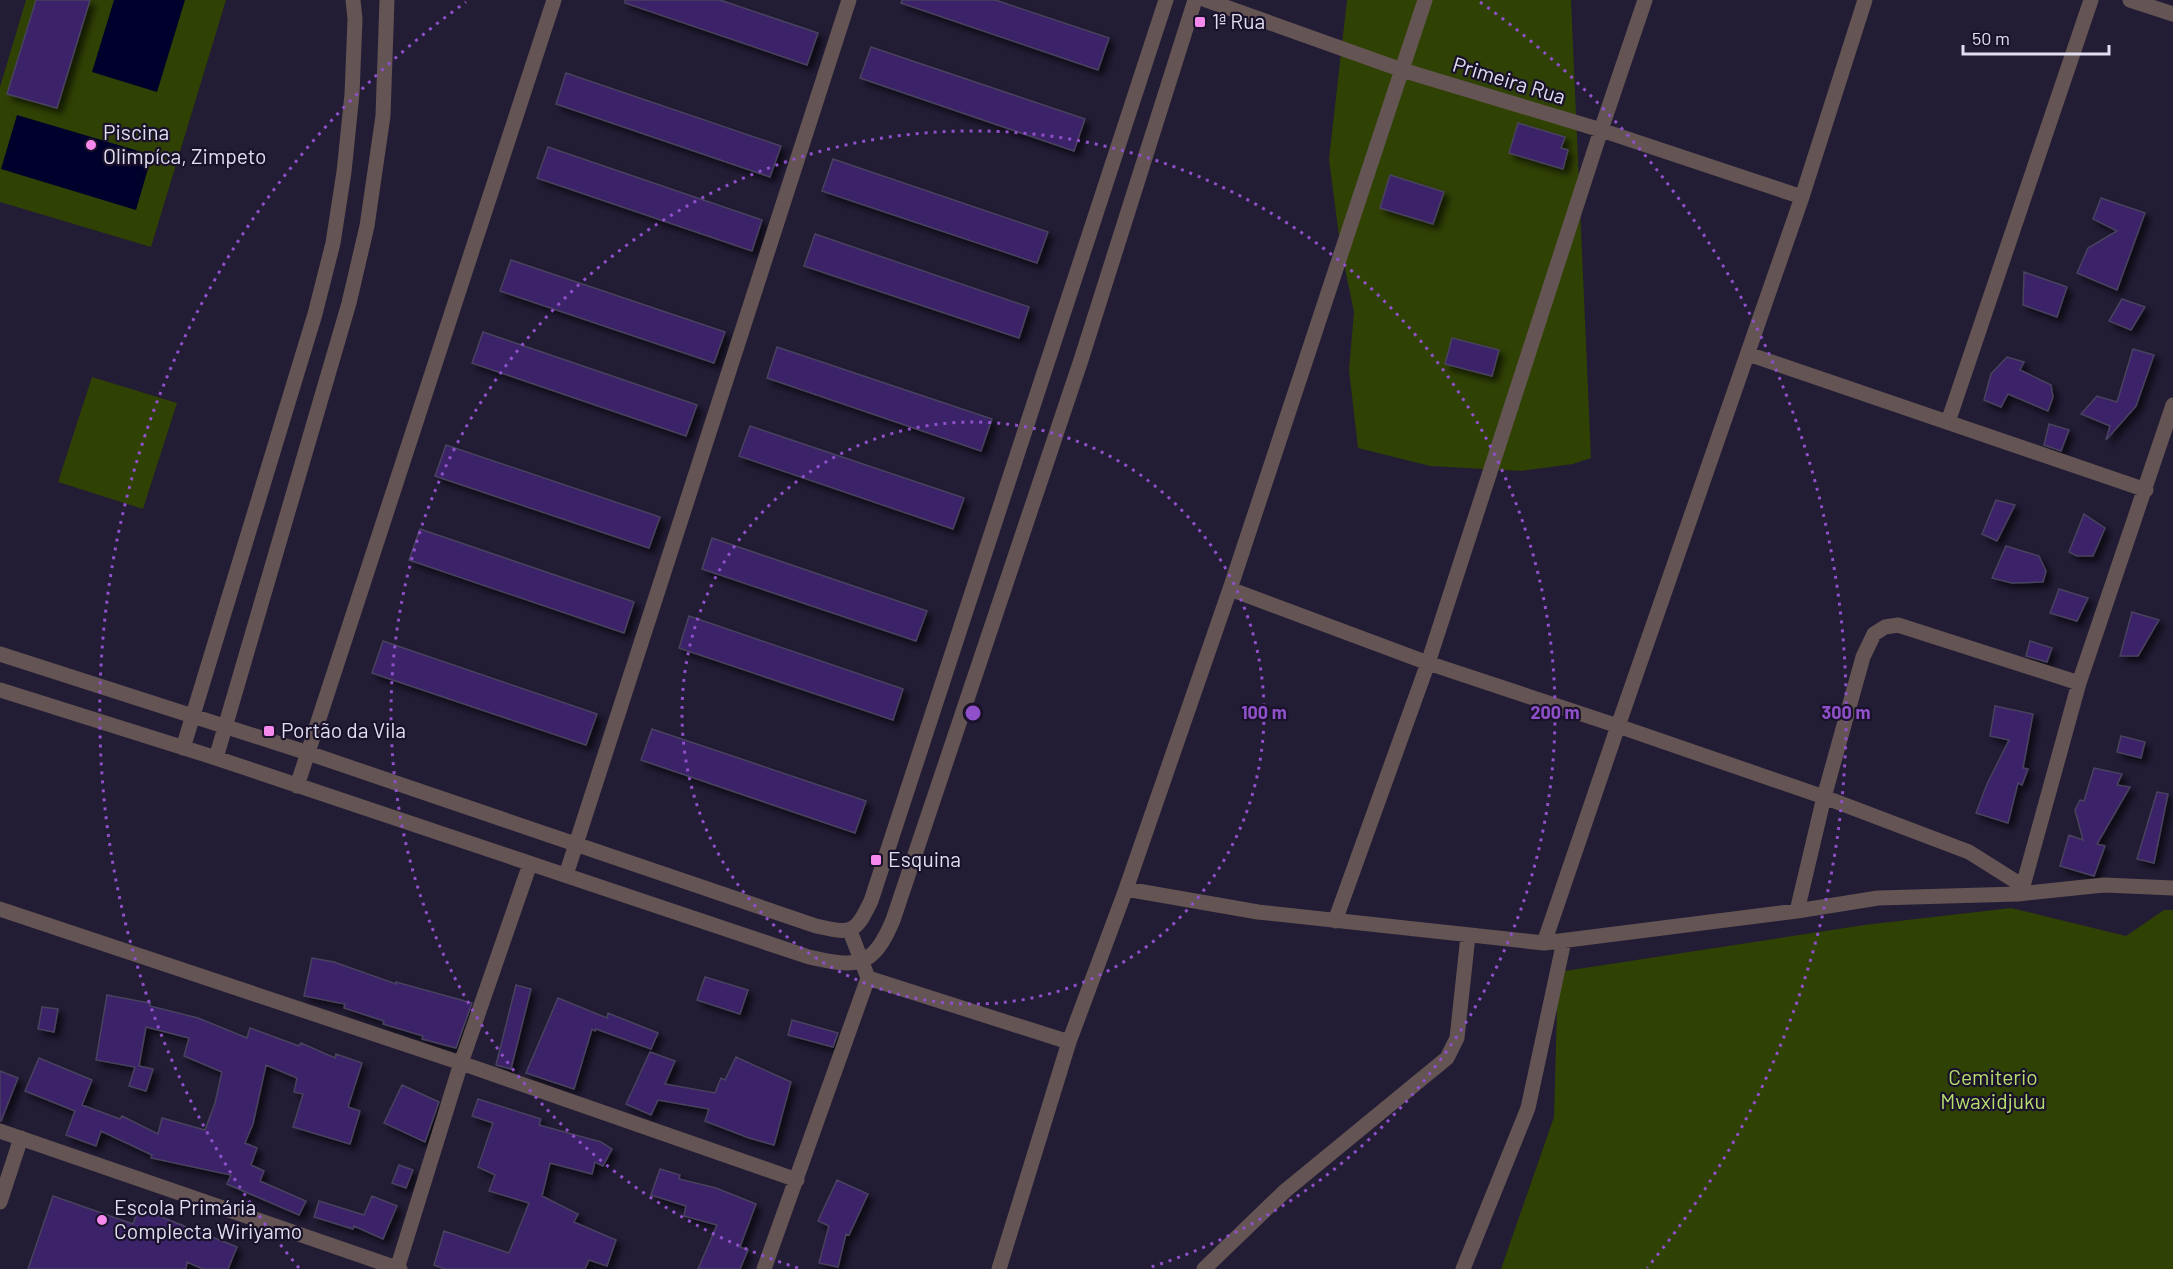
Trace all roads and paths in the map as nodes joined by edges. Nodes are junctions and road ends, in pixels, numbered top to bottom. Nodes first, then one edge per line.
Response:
1 (353, 0) edge
2 (387, 0) edge
3 (554, 0) edge
4 (849, 0) edge
5 (1166, 0) edge
6 (1195, 0) edge
7 (1206, 0) edge
8 (1425, 0) edge
9 (1644, 0) edge
10 (1865, 0) edge
11 (2091, 0) edge
12 (2132, 0) edge
13 (2173, 14) edge
14 (1402, 70) junction
15 (1600, 130) junction
16 (1802, 197) junction
17 (1748, 354) junction
18 (2173, 405) edge
19 (1948, 422) junction
20 (2146, 490) junction
21 (1230, 589) junction
22 (0, 654) edge
23 (1428, 663) junction
24 (2079, 683) junction
25 (0, 690) edge
26 (192, 716) junction
27 (1618, 726) junction
28 (225, 727) junction
29 (183, 748) junction
30 (308, 753) junction
31 (216, 758) junction
32 (297, 786) junction
33 (1824, 797) junction
34 (575, 843) junction
35 (530, 864) junction
36 (566, 875) junction
37 (2173, 888) edge
38 (1126, 889) junction
39 (2020, 890) junction
40 (0, 909) edge
41 (1797, 911) junction
42 (1335, 921) junction
43 (850, 931) junction
44 (1468, 936) junction
45 (1564, 941) junction
46 (1544, 943) junction
47 (863, 961) junction
48 (868, 978) junction
49 (1069, 1042) junction
50 (461, 1063) junction
51 (0, 1131) edge
52 (21, 1138) junction
53 (797, 1180) junction
54 (0, 1202) edge
55 (1212, 1266) edge
56 (398, 1269) edge
57 (764, 1269) edge
58 (999, 1269) edge
59 (1463, 1269) edge

1 - 26 street
2 - 28 street
3 - 30 street
4 - 34 street
5 - 43 street
6 - 47 street
7 - 14 street, Primeira Rua
8 - 14 street
9 - 15 street
10 - 16 street
11 - 19 street
12 - 13 street
14 - 15 street, Primeira Rua
14 - 21 street
15 - 16 street, Primeira Rua
15 - 23 street
16 - 17 street
17 - 19 street
17 - 27 street
18 - 20 street
19 - 20 street
20 - 24 street
21 - 23 street
21 - 38 street
22 - 26 street
23 - 27 street
23 - 42 street
24 - 33 street
24 - 39 street
25 - 29 street
26 - 28 street
26 - 29 street
27 - 33 street
27 - 46 street
28 - 30 street
28 - 31 street
29 - 31 street
30 - 32 street
30 - 34 street
31 - 32 street
32 - 35 street
33 - 39 street
33 - 41 street
34 - 36 street
34 - 43 street
35 - 36 street
35 - 50 street
36 - 47 street
37 - 39 street
38 - 42 street
38 - 49 street
39 - 41 street
40 - 50 street
41 - 45 street
42 - 44 street
43 - 47 street
44 - 46 street
44 - 55 street
45 - 46 street
45 - 59 street
47 - 48 street
48 - 49 street
48 - 53 street
49 - 58 street
50 - 53 street
50 - 56 street
51 - 52 street
52 - 54 street
52 - 56 street
53 - 57 street

